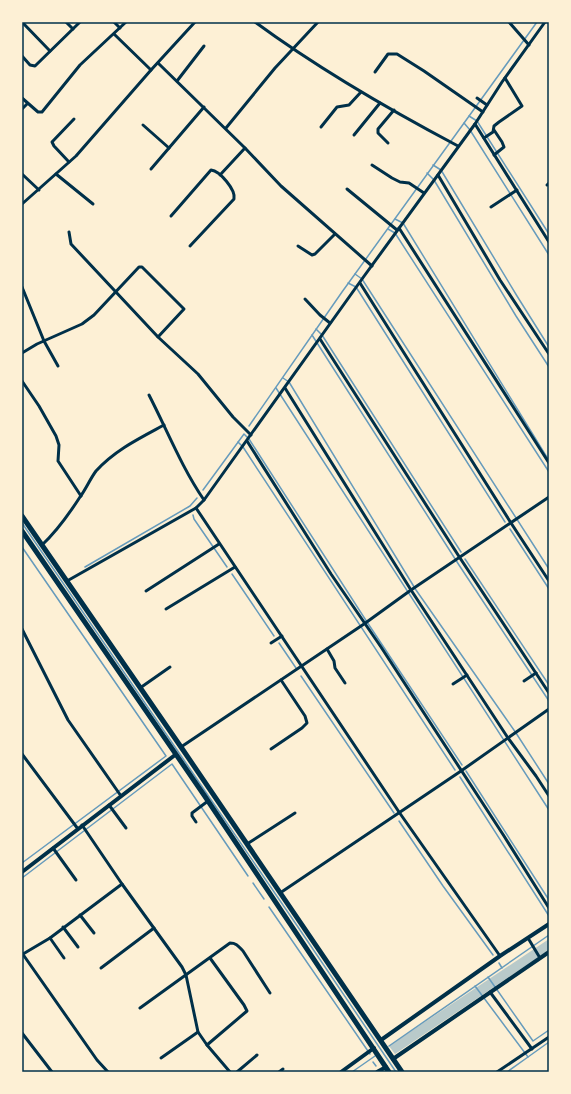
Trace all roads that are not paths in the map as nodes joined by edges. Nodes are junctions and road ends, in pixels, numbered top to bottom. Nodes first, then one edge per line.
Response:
1 (22, 22) edge
2 (66, 22) edge
3 (80, 22) edge
4 (114, 22) edge
5 (126, 22) edge
6 (195, 22) edge
7 (255, 22) edge
8 (318, 22) edge
9 (509, 22) edge
10 (545, 22) edge
11 (120, 28) junction
12 (73, 29) junction
13 (114, 34) junction
14 (529, 45) junction
15 (204, 46) dead end
16 (292, 49) junction
17 (50, 51) junction
18 (22, 56) edge
19 (158, 62) junction
20 (151, 70) junction
21 (375, 72) dead end
22 (505, 78) junction
23 (178, 81) junction
24 (361, 92) junction
25 (22, 98) edge
26 (476, 98) dead end
27 (380, 103) junction
28 (27, 104) junction
29 (487, 105) junction
30 (204, 107) junction
31 (22, 109) edge
32 (394, 110) junction
33 (483, 112) junction
34 (74, 119) dead end
35 (475, 124) junction
36 (143, 125) dead end
37 (321, 127) dead end
38 (226, 128) junction
39 (494, 130) junction
40 (354, 135) dead end
41 (484, 138) junction
42 (388, 142) dead end
43 (458, 146) junction
44 (168, 148) junction
45 (245, 148) junction
46 (494, 155) junction
47 (69, 162) junction
48 (372, 165) dead end
49 (151, 169) dead end
50 (22, 174) edge
51 (56, 174) junction
52 (220, 175) junction
53 (438, 175) junction
54 (347, 189) dead end
55 (39, 190) junction
56 (517, 190) junction
57 (424, 193) junction
58 (22, 204) edge
59 (93, 204) dead end
60 (491, 207) dead end
61 (171, 216) dead end
62 (398, 229) junction
63 (69, 232) dead end
64 (335, 234) junction
65 (549, 242) edge
66 (190, 246) dead end
67 (298, 246) dead end
68 (372, 266) junction
69 (360, 282) junction
70 (22, 287) edge
71 (116, 292) junction
72 (305, 299) dead end
73 (330, 323) junction
74 (158, 337) junction
75 (320, 338) junction
76 (44, 341) junction
77 (22, 353) edge
78 (549, 354) edge
79 (58, 366) dead end
80 (22, 381) edge
81 (285, 388) junction
82 (149, 395) dead end
83 (164, 425) junction
84 (251, 435) junction
85 (247, 441) junction
86 (549, 463) edge
87 (81, 496) junction
88 (549, 497) edge
89 (204, 500) junction
90 (196, 508) junction
91 (22, 516) edge
92 (511, 523) junction
93 (22, 531) edge
94 (219, 544) junction
95 (42, 545) junction
96 (460, 558) junction
97 (235, 567) junction
98 (67, 581) junction
99 (549, 581) edge
100 (411, 590) junction
101 (146, 591) dead end
102 (166, 609) dead end
103 (364, 624) junction
104 (22, 629) edge
105 (282, 636) junction
106 (271, 643) dead end
107 (327, 649) junction
108 (117, 654) junction
109 (110, 659) junction
110 (301, 666) junction
111 (170, 667) dead end
112 (536, 673) junction
113 (467, 675) junction
114 (281, 680) junction
115 (524, 681) dead end
116 (345, 683) dead end
117 (453, 684) dead end
118 (140, 688) junction
119 (549, 693) edge
120 (549, 709) edge
121 (508, 738) junction
122 (181, 747) junction
123 (271, 749) dead end
124 (22, 754) edge
125 (175, 755) junction
126 (461, 771) junction
127 (210, 790) junction
128 (204, 795) junction
129 (121, 796) junction
130 (549, 796) edge
131 (208, 801) junction
132 (109, 805) junction
133 (399, 812) junction
134 (295, 813) dead end
135 (196, 822) dead end
136 (82, 825) junction
137 (126, 828) dead end
138 (78, 829) junction
139 (247, 844) junction
140 (53, 848) junction
141 (22, 872) edge
142 (76, 880) dead end
143 (122, 884) junction
144 (280, 893) junction
145 (549, 908) edge
146 (80, 915) junction
147 (549, 924) edge
148 (63, 927) junction
149 (154, 928) junction
150 (94, 933) dead end
151 (50, 938) junction
152 (528, 938) junction
153 (78, 947) dead end
154 (549, 952) edge
155 (22, 954) edge
156 (500, 956) junction
157 (64, 958) dead end
158 (210, 958) junction
159 (540, 958) junction
160 (101, 968) dead end
161 (186, 975) junction
162 (342, 983) junction
163 (334, 988) junction
164 (490, 992) junction
165 (270, 993) dead end
166 (140, 1008) dead end
167 (198, 1032) junction
168 (22, 1033) edge
169 (549, 1037) edge
170 (381, 1040) junction
171 (207, 1045) junction
172 (532, 1049) junction
173 (370, 1051) junction
174 (257, 1055) dead end
175 (161, 1058) dead end
176 (393, 1059) junction
177 (386, 1067) junction
178 (283, 1069) dead end
179 (52, 1072) edge
180 (108, 1072) edge
181 (230, 1072) edge
182 (237, 1072) edge
183 (279, 1072) edge
184 (341, 1072) edge
185 (377, 1072) edge
186 (389, 1072) edge
187 (402, 1072) edge
188 (497, 1072) edge

1 - 17 street
2 - 12 street
3 - 12 street
4 - 11 street
5 - 11 street
6 - 19 street
7 - 16 street
8 - 16 street
9 - 14 street
10 - 14 street
11 - 13 street
12 - 17 street
13 - 20 street
13 - 28 street
14 - 22 street
15 - 23 street
16 - 24 street
16 - 38 street
17 - 18 street
19 - 20 street
19 - 23 street
20 - 47 street
21 - 33 street
22 - 29 street
22 - 39 street
23 - 30 street
24 - 27 street
24 - 37 street
25 - 28 street
26 - 29 street
27 - 32 street
27 - 40 street
28 - 31 street
29 - 33 street
30 - 38 street
30 - 44 street
32 - 42 street
32 - 43 street
33 - 35 street
34 - 47 street
35 - 41 street
35 - 43 street
36 - 44 street
38 - 45 street
39 - 41 street
39 - 46 street
41 - 46 street
43 - 53 street
44 - 49 street
45 - 52 street
45 - 64 street
46 - 56 street
47 - 51 street
48 - 57 street
50 - 55 street
51 - 55 street
51 - 59 street
52 - 61 street
52 - 66 street
53 - 57 street
53 - 78 street
54 - 62 street
55 - 58 street
56 - 60 street
56 - 65 street
57 - 62 street
62 - 68 street
62 - 86 street
63 - 71 street
64 - 67 street
64 - 68 street
68 - 69 street
69 - 73 street
69 - 92 street
70 - 76 street
71 - 74 street
71 - 74 street
71 - 76 street
72 - 73 street
73 - 75 street
74 - 84 street
75 - 81 street
75 - 96 street
76 - 77 street
76 - 79 street
80 - 87 street
81 - 84 street
81 - 100 street
82 - 83 street
83 - 87 street
83 - 89 street
84 - 85 street
85 - 89 street
85 - 103 street
87 - 95 street
88 - 92 street
89 - 90 street
90 - 94 street
90 - 98 street
91 - 95 main road
92 - 96 street
92 - 99 street
93 - 109 main road
94 - 97 street
94 - 101 street
95 - 98 main road
96 - 100 street
96 - 112 street
97 - 102 street
97 - 105 street
98 - 108 main road
100 - 103 street
100 - 113 street
103 - 107 street
103 - 126 street
104 - 129 street
105 - 106 street
105 - 110 street
107 - 110 street
107 - 116 street
108 - 109 main road
108 - 118 main road
109 - 125 main road
110 - 114 street
110 - 133 street
111 - 118 street
112 - 115 street
112 - 119 street
113 - 117 street
113 - 121 street
114 - 122 street
114 - 123 street
118 - 122 main road
120 - 121 street
121 - 126 street
121 - 130 street
122 - 127 main road
124 - 138 street
125 - 128 main road
125 - 129 street
126 - 133 street
126 - 145 street
127 - 128 main road
127 - 139 main road
128 - 131 main road
129 - 132 street
131 - 135 street
131 - 163 main road
132 - 136 street
132 - 137 street
133 - 144 street
133 - 156 street
134 - 139 street
136 - 138 street
136 - 143 street
138 - 140 street
139 - 144 main road
140 - 141 street
140 - 142 street
143 - 146 street
143 - 149 street
144 - 162 main road
146 - 148 street
146 - 150 street
147 - 152 street
148 - 151 street
148 - 153 street
149 - 160 street
149 - 161 street
151 - 155 street
151 - 157 street
152 - 156 street
152 - 159 street
154 - 159 street
155 - 180 street
156 - 170 street
158 - 161 street
158 - 165 street
158 - 171 street
159 - 164 street
161 - 166 street
161 - 167 street
162 - 163 main road
162 - 170 main road
163 - 173 main road
164 - 172 street
164 - 176 street
167 - 171 street
167 - 175 street
168 - 179 street
169 - 172 street
170 - 176 main road
171 - 181 street
172 - 188 street
173 - 177 main road
173 - 184 street
174 - 182 street
176 - 187 main road
177 - 185 street
177 - 186 main road
178 - 183 street

